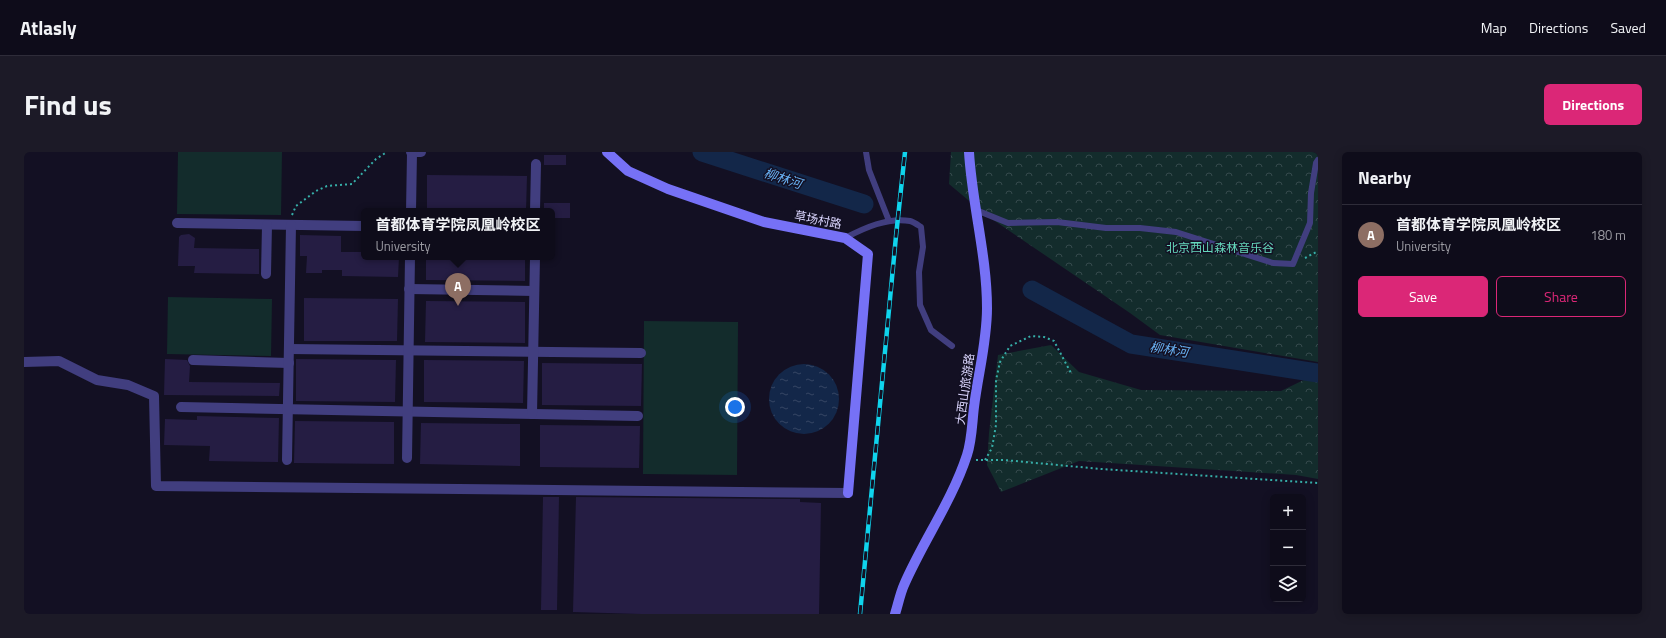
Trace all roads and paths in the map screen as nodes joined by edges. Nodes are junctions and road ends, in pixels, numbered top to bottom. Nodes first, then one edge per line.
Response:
1 (387, 152) edge
2 (415, 152) edge
3 (607, 152) edge
4 (866, 152) edge
5 (969, 152) edge
6 (1318, 160) edge
7 (536, 164) dead end
8 (411, 208) edge
9 (535, 208) edge
10 (976, 210) junction
11 (889, 220) junction
12 (177, 223) dead end
13 (267, 225) junction
14 (291, 225) junction
15 (361, 226) edge
16 (845, 238) junction
17 (410, 260) edge
18 (535, 260) edge
19 (266, 274) dead end
20 (409, 289) junction
21 (534, 291) junction
22 (952, 346) dead end
23 (289, 349) junction
24 (408, 350) junction
25 (533, 352) junction
26 (641, 353) dead end
27 (193, 360) dead end
28 (24, 362) edge
29 (289, 363) junction
30 (1072, 375) dead end
31 (180, 408) dead end
32 (288, 410) junction
33 (407, 412) junction
34 (532, 414) junction
35 (638, 416) dead end
36 (407, 458) dead end
37 (287, 460) dead end
38 (965, 460) junction
39 (985, 460) junction
40 (1318, 483) edge
41 (895, 614) edge

1 - 14 path
2 - 8 street
3 - 16 street, 草场村路
4 - 11 lane
5 - 10 street, 大西山旅游路
6 - 10 lane
7 - 9 street
10 - 38 street, 大西山旅游路
11 - 16 lane
11 - 22 lane
12 - 13 street
13 - 14 street
13 - 19 street
14 - 15 street
14 - 23 street
16 - 28 street, 草场村路
17 - 20 street
18 - 21 street
20 - 21 street
20 - 24 street
21 - 25 street
23 - 24 street
23 - 29 street
24 - 25 street
24 - 33 street
25 - 26 street
25 - 34 street
27 - 29 street
29 - 32 street
30 - 39 path
31 - 32 street
32 - 33 street
32 - 37 street
33 - 34 street
33 - 36 street
34 - 35 street
38 - 39 path
38 - 41 street, 大西山旅游路
39 - 40 path

